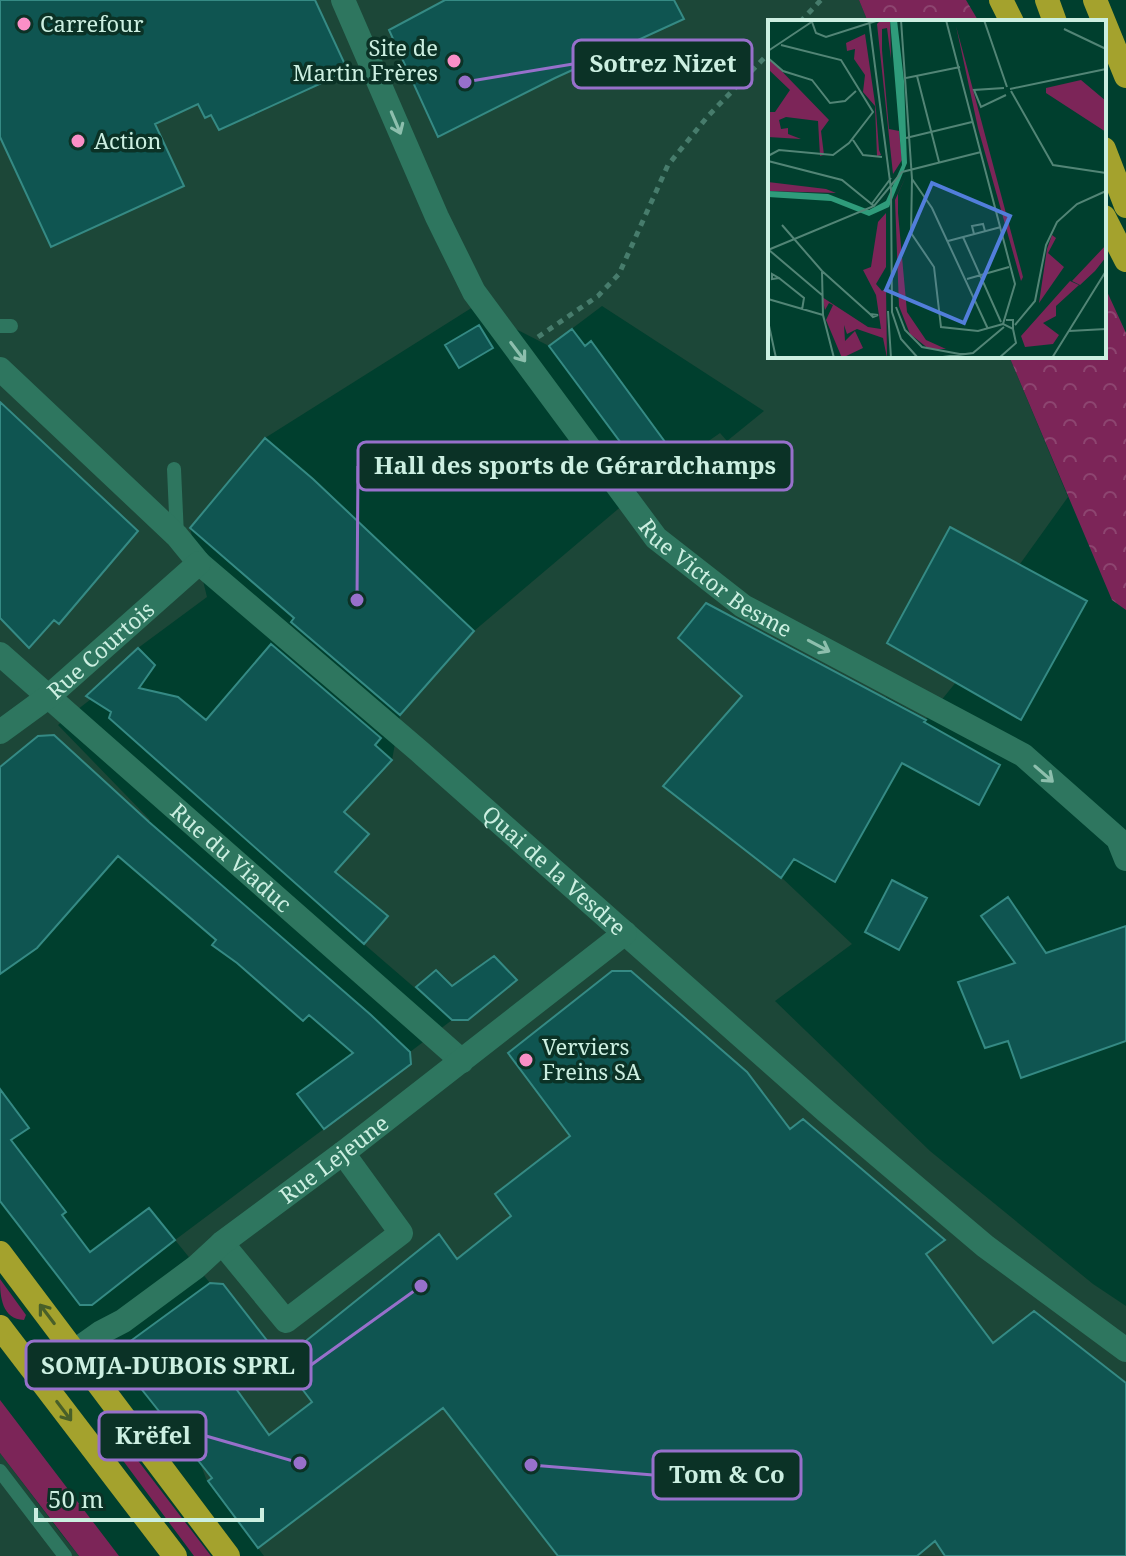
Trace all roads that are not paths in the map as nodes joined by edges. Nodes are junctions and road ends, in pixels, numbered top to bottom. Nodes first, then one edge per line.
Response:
1 (343, 0) edge
2 (1001, 0) edge
3 (1047, 0) edge
4 (1095, 0) edge
5 (1011, 20) edge
6 (1054, 20) edge
7 (1103, 20) edge
8 (1106, 27) edge
9 (1126, 76) edge
10 (1106, 154) edge
11 (1126, 206) edge
12 (1106, 221) edge
13 (1126, 260) edge
14 (0, 369) edge
15 (174, 469) dead end
16 (177, 536) junction
17 (199, 563) junction
18 (0, 654) edge
19 (48, 697) junction
20 (0, 732) edge
21 (1126, 859) edge
22 (625, 933) junction
23 (462, 1061) junction
24 (343, 1153) junction
25 (222, 1243) junction
26 (0, 1253) edge
27 (0, 1327) edge
28 (74, 1350) junction
29 (1126, 1350) edge
30 (38, 1377) junction
31 (0, 1471) edge
32 (65, 1556) edge
33 (175, 1556) edge
34 (228, 1556) edge

1 -> 21 street, Rue Victor Besme
2 - 5 highway
3 - 6 highway
4 - 7 highway
8 - 9 highway
10 - 11 highway
12 - 13 highway
14 - 16 street, Quai de la Vesdre
15 - 16 lane
16 - 17 street, Quai de la Vesdre
17 - 19 street, Rue Courtois
17 - 22 street, Quai de la Vesdre
18 - 19 street, Rue du Viaduc
19 - 20 street, Rue Courtois
19 - 23 street, Rue du Viaduc
22 - 23 street, Rue Lejeune
22 - 29 street, Quai de la Vesdre
23 - 24 street, Rue Lejeune
24 - 25 street, Rue Lejeune
24 - 25 street
25 - 28 street, Rue Lejeune
28 -> 26 highway
27 - 30 highway
28 - 30 street, Rue Lejeune
28 - 34 highway
30 -> 33 highway
31 - 32 lane

